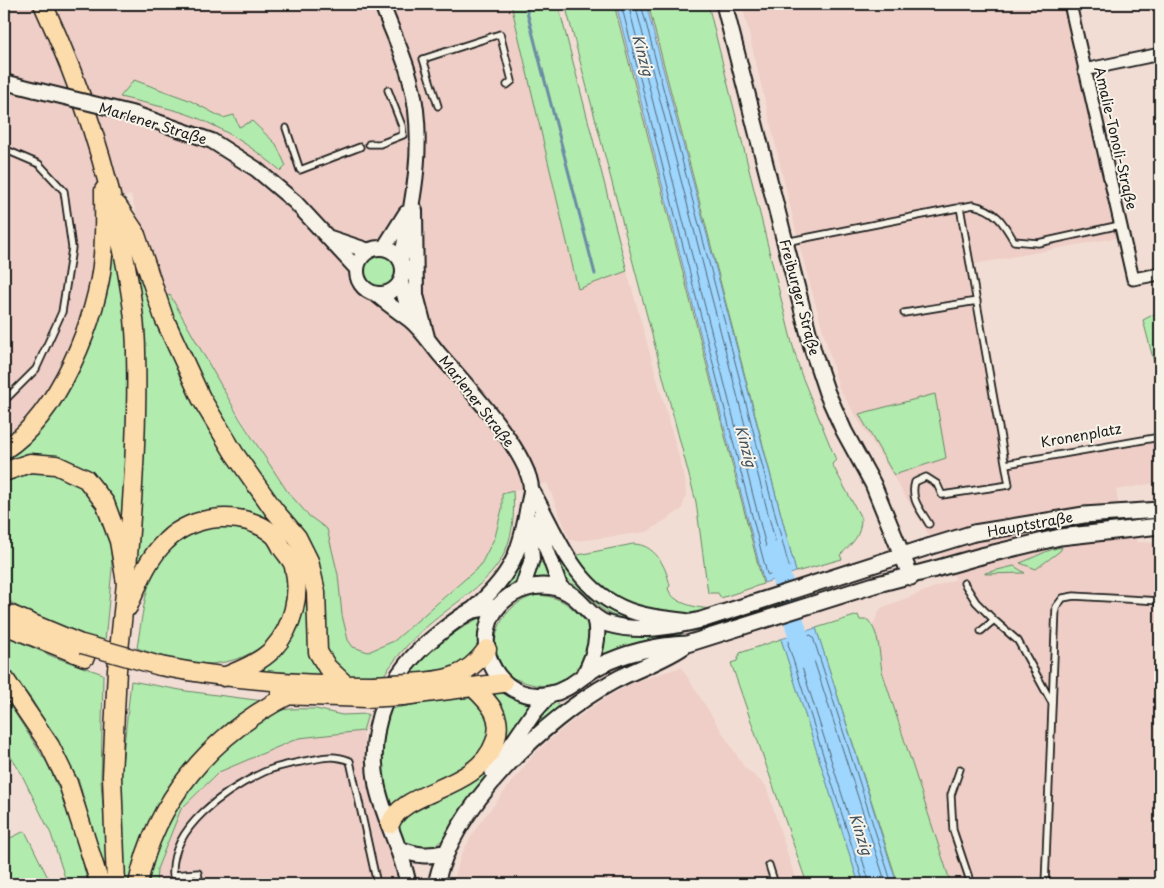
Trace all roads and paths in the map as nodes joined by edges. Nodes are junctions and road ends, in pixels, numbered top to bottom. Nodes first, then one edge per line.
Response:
1 (43, 4) edge
2 (382, 4) edge
3 (724, 4) edge
4 (1070, 4) edge
5 (1160, 54) edge
6 (1084, 70) junction
7 (4, 82) edge
8 (507, 84) dead end
9 (388, 90) dead end
10 (438, 106) dead end
11 (286, 128) dead end
12 (369, 144) dead end
13 (360, 148) dead end
14 (4, 149) edge
15 (104, 162) junction
16 (412, 198) junction
17 (114, 201) junction
18 (960, 207) junction
19 (1120, 225) junction
20 (329, 237) junction
21 (785, 242) junction
22 (384, 248) junction
23 (369, 251) junction
24 (401, 260) junction
25 (357, 270) junction
26 (1160, 274) edge
27 (401, 283) junction
28 (377, 295) junction
29 (977, 301) junction
30 (904, 313) dead end
31 (411, 321) junction
32 (428, 340) junction
33 (4, 401) edge
34 (1160, 437) edge
35 (4, 450) edge
36 (1006, 464) junction
37 (4, 472) edge
38 (534, 506) junction
39 (1160, 510) edge
40 (929, 524) dead end
41 (1157, 527) edge
42 (903, 554) junction
43 (911, 577) junction
44 (126, 583) junction
45 (964, 583) dead end
46 (522, 589) junction
47 (561, 589) junction
48 (1160, 601) edge
49 (498, 607) junction
50 (4, 612) edge
51 (472, 612) junction
52 (594, 616) junction
53 (122, 618) junction
54 (994, 620) junction
55 (692, 622) junction
56 (4, 625) edge
57 (981, 630) dead end
58 (687, 644) junction
59 (84, 650) junction
60 (487, 650) junction
61 (160, 672) junction
62 (585, 674) junction
63 (224, 677) junction
64 (4, 678) edge
65 (503, 683) junction
66 (346, 685) junction
67 (473, 687) junction
68 (406, 689) junction
69 (370, 692) junction
70 (549, 695) junction
71 (287, 696) junction
72 (1052, 703) junction
73 (960, 769) dead end
74 (484, 791) junction
75 (390, 824) junction
76 (398, 848) junction
77 (447, 852) junction
78 (769, 865) dead end
79 (100, 884) edge
80 (116, 884) edge
81 (138, 884) edge
82 (200, 884) edge
83 (376, 884) edge
84 (408, 884) edge
85 (436, 884) edge
86 (775, 884) edge
87 (971, 884) edge
88 (1045, 884) edge

1 - 15 main road
2 - 16 street
3 - 21 main road, Freiburger Straße
4 - 6 street, Amalie-Tonoli-Straße
5 - 6 street
6 - 19 street, Amalie-Tonoli-Straße
7 - 20 street, Marlener Straße, bridge
8 - 10 lane
9 - 12 lane
11 - 13 lane
14 - 33 lane
15 - 17 main road
15 - 35 main road
16 - 22 street
16 - 24 street
16 - 32 street
17 - 44 main road
17 - 66 main road
18 - 19 lane
18 - 21 lane
18 - 29 lane
19 - 26 street, Amalie-Tonoli-Straße
20 - 23 street, Marlener Straße
20 - 25 street, Marlener Straße
21 - 42 main road, Freiburger Straße
22 - 23 street
22 - 24 street
23 - 25 street
24 - 27 street
25 - 28 street
27 - 28 street
27 - 31 street, Marlener Straße
28 - 31 street, Marlener Straße
29 - 30 lane
29 - 36 lane
31 - 32 street, Marlener Straße
32 - 38 street, Marlener Straße
34 - 36 lane, Kronenplatz
36 - 40 lane
37 - 44 main road
38 - 46 street, Marlener Straße
38 - 47 street, Marlener Straße
38 - 51 street, Marlener Straße
38 - 55 street
39 - 42 main road, Hauptstraße, bridge
41 - 43 main road, Hauptstraße, bridge
42 - 43 main road, Freiburger Straße
42 - 55 main road, Hauptstraße
43 - 58 main road, Hauptstraße
44 - 53 main road
45 - 54 lane
46 - 47 main road
46 - 49 main road
47 - 52 main road
48 - 72 lane
49 - 51 main road
49 - 60 main road
50 - 59 main road
51 - 75 main road
52 - 55 main road
52 - 62 main road
53 - 63 main road
53 - 80 main road
54 - 57 lane
54 - 72 lane
56 - 59 main road
58 - 62 main road
58 - 74 main road
59 - 61 main road
60 - 65 main road
60 - 68 main road
61 - 63 main road
61 - 71 main road
62 - 70 main road
63 - 66 main road
64 - 79 main road
65 - 67 main road
65 - 70 main road
66 - 69 main road
67 - 68 main road
67 - 75 main road
68 - 69 main road, bridge
69 - 71 main road
70 - 74 main road
71 - 81 main road
72 - 88 lane
73 - 87 lane
74 - 77 main road
75 - 76 main road
76 - 77 main road
76 - 84 main road
77 - 85 main road
78 - 86 lane
82 - 83 lane

